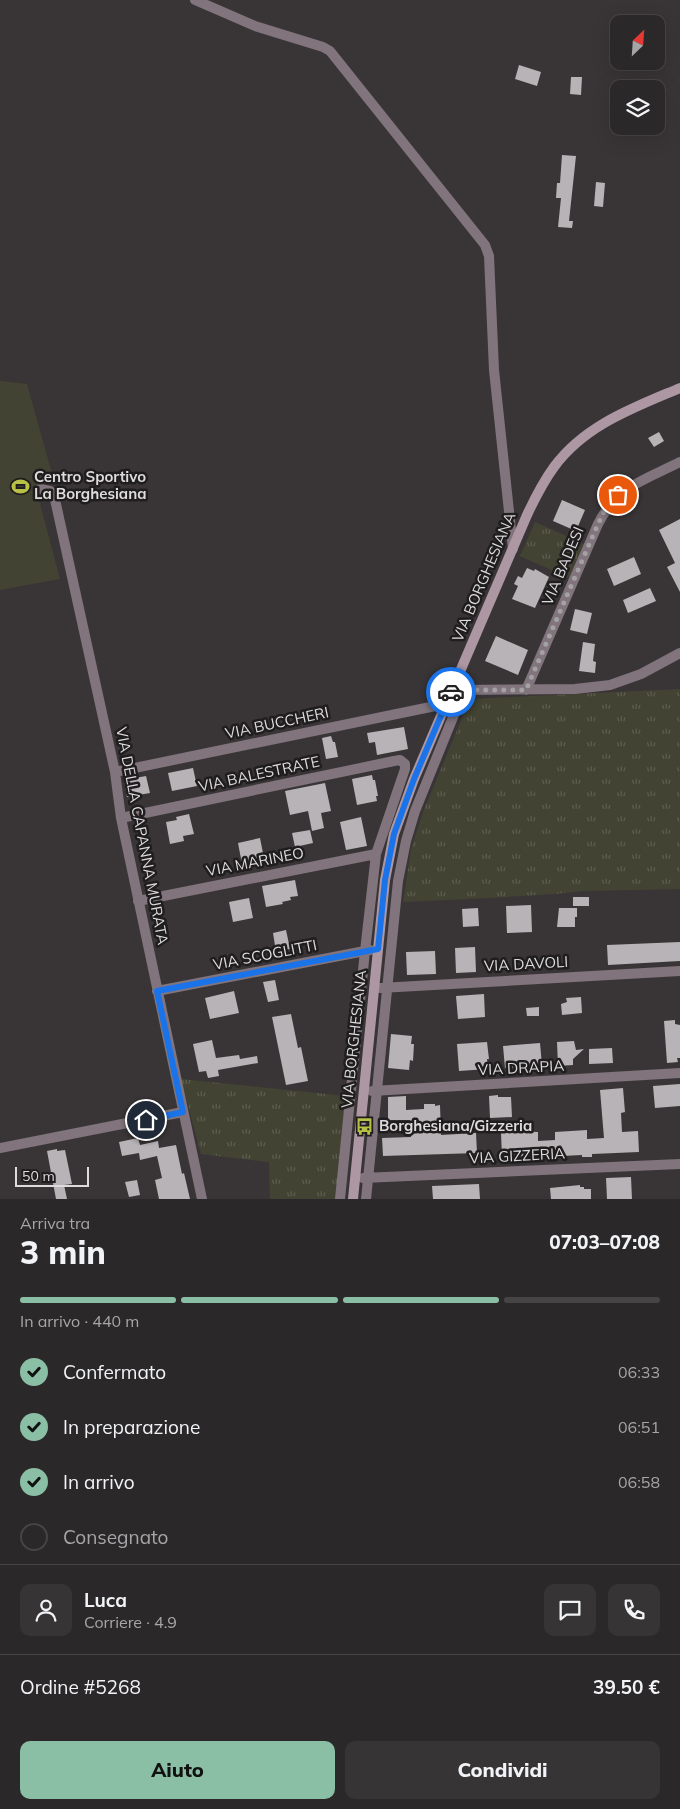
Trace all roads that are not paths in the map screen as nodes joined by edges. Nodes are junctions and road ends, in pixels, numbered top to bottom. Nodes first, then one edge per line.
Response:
1 (195, 0) edge
2 (680, 388) edge
3 (679, 465) edge
4 (40, 489) dead end
5 (513, 548) junction
6 (680, 653) edge
7 (452, 690) junction
8 (464, 690) junction
9 (526, 690) junction
10 (445, 704) junction
11 (403, 762) joint
12 (115, 772) junction
13 (121, 818) junction
14 (376, 854) junction
15 (385, 880) junction
16 (398, 882) junction
17 (138, 901) junction
18 (378, 949) junction
19 (365, 951) junction
20 (680, 971) edge
21 (386, 987) junction
22 (374, 988) junction
23 (157, 991) junction
24 (680, 1073) edge
25 (378, 1091) junction
26 (363, 1092) junction
27 (183, 1112) junction
28 (0, 1148) edge
29 (680, 1164) edge
30 (369, 1178) junction
31 (355, 1179) junction
32 (202, 1199) edge
33 (340, 1199) edge
34 (353, 1199) edge
35 (366, 1199) edge

1 - 5 street
2 - 5 street, VIA BORGHESIANA
3 - 9 street, VIA BADESI
4 - 12 street, VIA DELLA CAPANNA MURATA
5 - 7 street, VIA BORGHESIANA
6 - 9 street
7 - 8 street
7 - 10 street, VIA BORGHESIANA
8 - 9 street
8 - 16 street, VIA BORGHESIANA
10 - 12 street, VIA BUCCHERI
10 - 15 street, VIA BORGHESIANA
11 - 13 street, VIA BALESTRATE
11 - 14 street, VIA BORGHESIANA
12 - 13 street, VIA DELLA CAPANNA MURATA
13 - 17 street, VIA DELLA CAPANNA MURATA
14 - 17 street, VIA MARINEO
14 - 19 street, VIA BORGHESIANA
15 - 16 street
15 - 18 street, VIA BORGHESIANA
16 - 21 street, VIA BORGHESIANA
17 - 23 street, VIA DELLA CAPANNA MURATA
18 - 19 street, VIA SCOGLITTI
18 - 22 street, VIA BORGHESIANA
19 - 23 street, VIA SCOGLITTI
19 - 33 street, VIA BORGHESIANA
20 - 21 street, VIA DAVOLI
21 - 22 street, VIA DAVOLI
21 - 25 street, VIA BORGHESIANA
22 - 26 street, VIA BORGHESIANA
23 - 27 street, VIA DELLA CAPANNA MURATA
24 - 25 street, VIA DRAPIA
25 - 26 street, VIA DRAPIA
25 - 30 street, VIA BORGHESIANA
26 - 31 street, VIA BORGHESIANA
27 - 28 street
27 - 32 street, VIA DELLA CAPANNA MURATA
29 - 30 street, VIA GIZZERIA
30 - 31 street, VIA GIZZERIA
30 - 35 street, VIA BORGHESIANA
31 - 34 street, VIA BORGHESIANA

